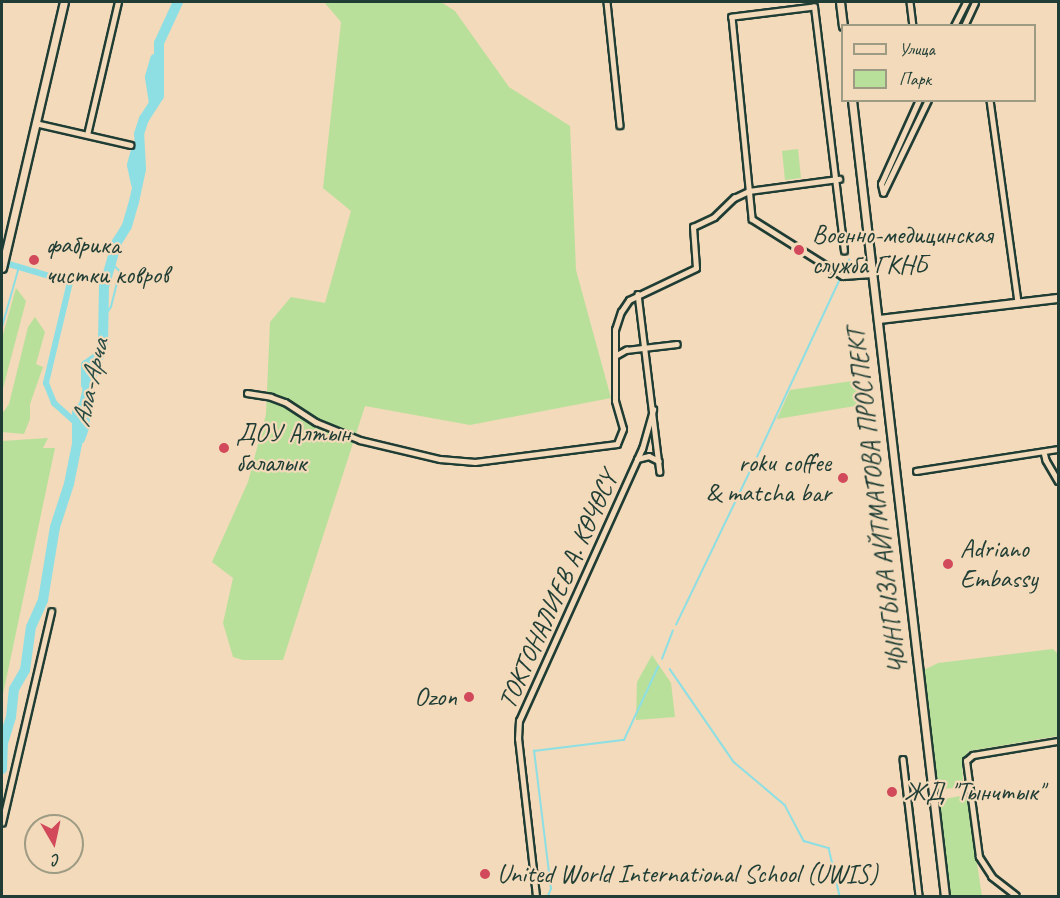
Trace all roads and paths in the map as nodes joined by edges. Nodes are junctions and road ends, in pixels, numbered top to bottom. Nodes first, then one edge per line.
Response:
1 (64, 2) edge
2 (118, 2) edge
3 (607, 2) edge
4 (840, 2) edge
5 (910, 2) edge
6 (966, 2) edge
7 (975, 2) edge
8 (843, 24) edge
9 (913, 24) edge
10 (955, 24) edge
11 (964, 24) edge
12 (852, 102) edge
13 (919, 102) edge
14 (927, 102) edge
15 (990, 102) edge
16 (35, 123) junction
17 (620, 125) dead end
18 (87, 135) junction
19 (131, 145) dead end
20 (837, 179) junction
21 (749, 191) junction
22 (844, 251) dead end
23 (2, 268) edge
24 (872, 274) junction
25 (638, 294) junction
26 (1059, 298) edge
27 (1018, 303) junction
28 (878, 319) junction
29 (677, 344) dead end
30 (646, 348) junction
31 (615, 356) junction
32 (247, 393) dead end
33 (653, 410) junction
34 (1059, 449) edge
35 (1044, 452) junction
36 (638, 459) junction
37 (659, 461) junction
38 (916, 471) dead end
39 (660, 472) dead end
40 (1059, 481) edge
41 (51, 612) dead end
42 (1059, 741) edge
43 (903, 759) dead end
44 (2, 823) edge
45 (536, 897) edge
46 (919, 897) edge
47 (945, 897) edge
48 (1016, 897) edge

1 - 16 main road
2 - 18 street
3 - 17 street
4 - 8 main road
5 - 9 street
6 - 10 street
7 - 11 street
12 - 24 main road, ЧЫНГЫЗА АЙТМАТОВА ПРОСПЕКТ
13 - 14 street
15 - 27 street
16 - 18 street
16 - 23 main road
18 - 19 street
20 - 21 street
20 - 21 street
20 - 22 street
21 - 24 street
21 - 25 street
24 - 28 main road, ЧЫНГЫЗА АЙТМАТОВА ПРОСПЕКТ
25 - 30 street
25 - 31 street
26 - 27 main road
27 - 28 main road
28 - 47 main road, ЧЫНГЫЗА АЙТМАТОВА ПРОСПЕКТ
29 - 30 street
30 - 31 street
30 - 33 street
31 - 32 street
33 - 36 street, ТОКТОНАЛИЕВ А. КӨЧӨСҮ
33 - 37 street
34 - 35 street
35 - 38 street
35 - 40 street
36 - 37 street
36 - 45 street, ТОКТОНАЛИЕВ А. КӨЧӨСҮ
37 - 39 street
41 - 44 street
42 - 48 street
43 - 46 street

